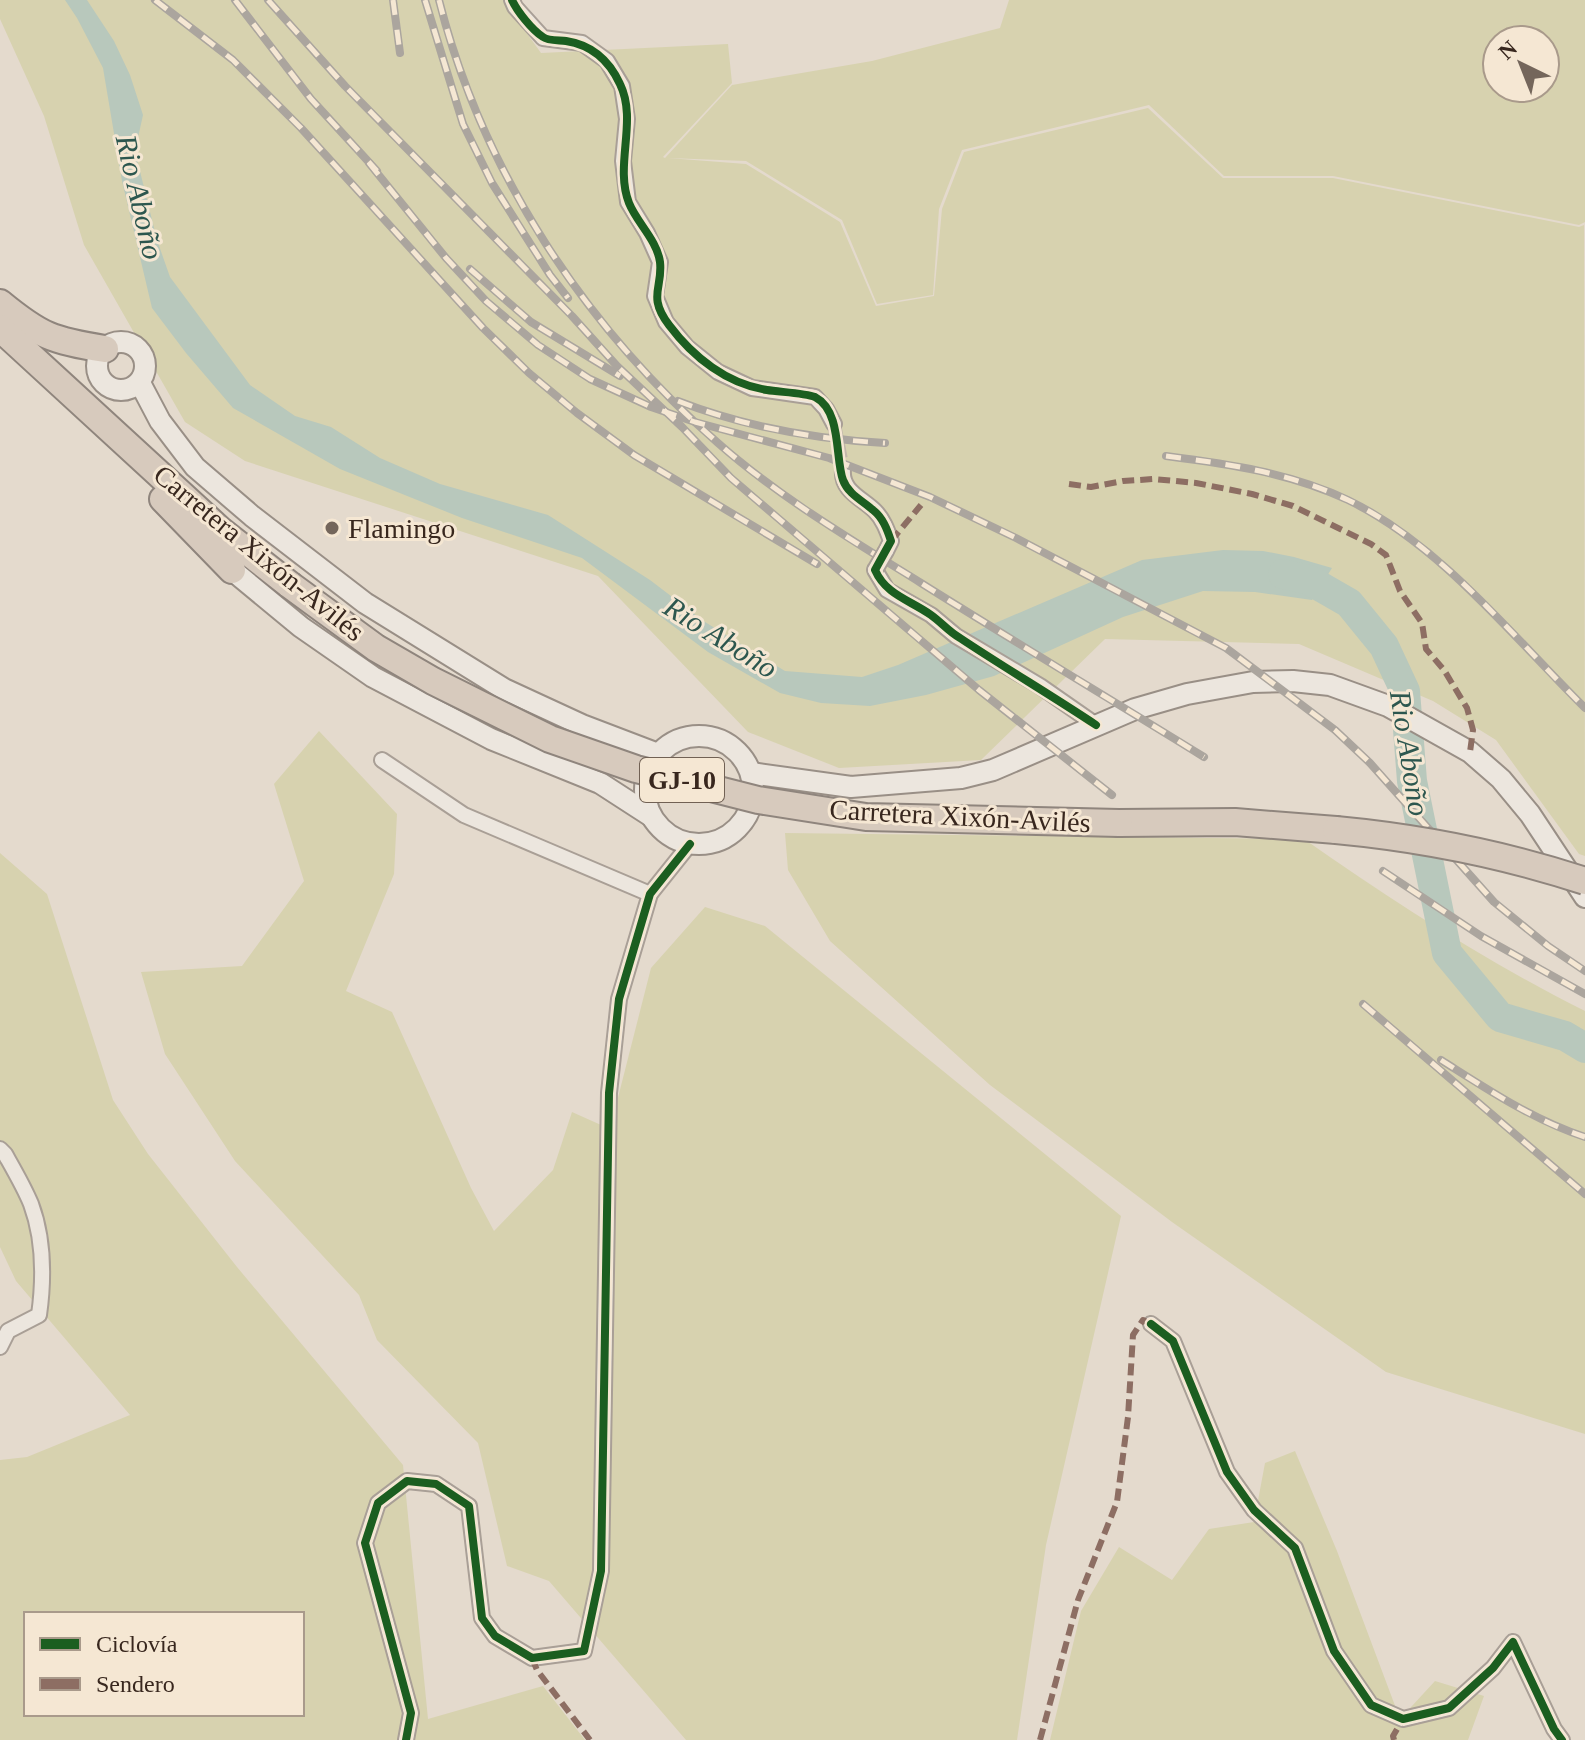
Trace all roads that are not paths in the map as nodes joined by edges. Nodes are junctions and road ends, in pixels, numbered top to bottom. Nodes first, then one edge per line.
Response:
1 (512, 0) edge
2 (0, 303) edge
3 (0, 328) edge
4 (105, 349) junction
5 (26, 353) junction
6 (140, 383) junction
7 (834, 424) tunnel mouth
8 (843, 470) tunnel mouth
9 (232, 570) joint
10 (1096, 725) junction
11 (658, 754) junction
12 (382, 760) dead end
13 (751, 773) junction
14 (651, 816) junction
15 (690, 844) junction
16 (1585, 881) edge
17 (650, 894) junction
18 (1585, 897) edge
19 (0, 1149) edge
20 (1151, 1324) dead end
21 (0, 1347) edge
22 (406, 1740) edge
23 (1562, 1740) edge

1 - 7 street
2 - 4 highway
3 - 5 highway, Carretera Xixón-Avilés / GJ-10
4 - 6 street
4 - 6 street
5 - 9 highway
5 - 16 highway, Carretera Xixón-Avilés / GJ-10, bridge
6 - 11 street
8 - 10 street, bridge
9 - 14 street
10 - 13 street
10 - 18 street
11 - 13 street
11 - 14 street
12 - 17 street
13 - 15 street
14 - 15 street
15 - 17 street
17 - 22 street
19 - 21 street
20 - 23 street

